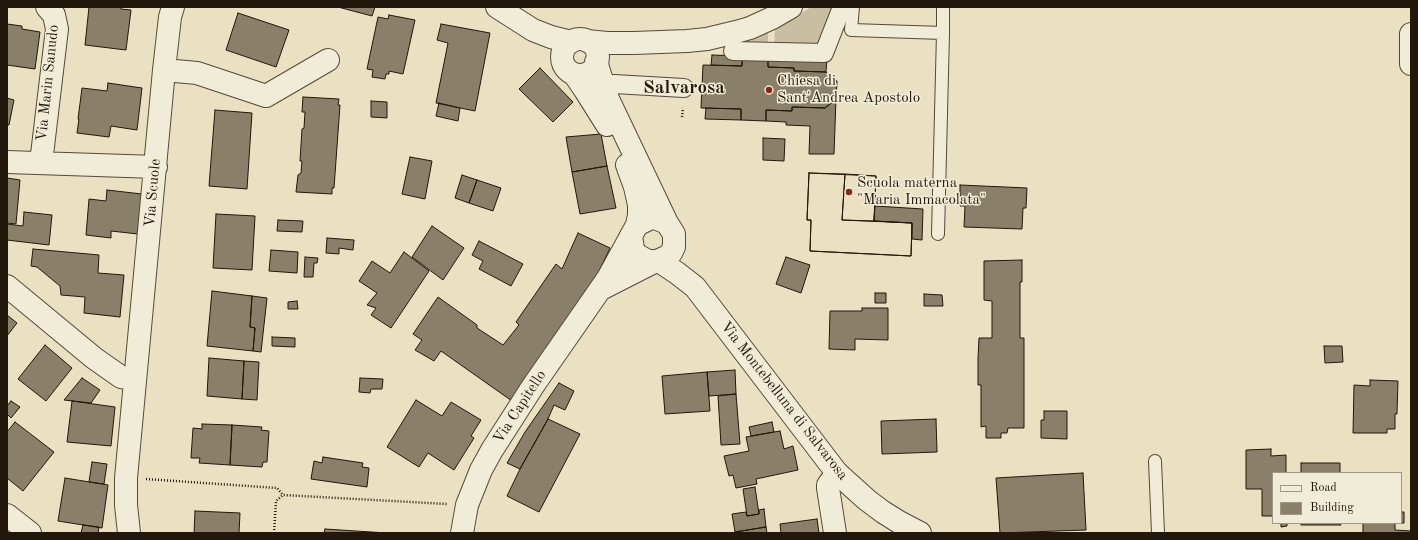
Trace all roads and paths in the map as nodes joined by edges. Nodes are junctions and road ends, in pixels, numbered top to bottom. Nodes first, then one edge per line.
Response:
1 (47, 7) edge
2 (173, 7) edge
3 (497, 7) edge
4 (791, 7) edge
5 (842, 7) edge
6 (853, 7) edge
7 (943, 7) edge
8 (523, 18) edge
9 (943, 33) junction
10 (1411, 34) edge
11 (588, 51) junction
12 (733, 51) dead end
13 (328, 60) dead end
14 (1411, 64) edge
15 (164, 70) junction
16 (569, 70) junction
17 (614, 84) dead end
18 (684, 88) dead end
19 (7, 162) edge
20 (41, 162) junction
21 (156, 167) junction
22 (634, 231) junction
23 (671, 232) junction
24 (938, 234) dead end
25 (655, 262) junction
26 (7, 286) edge
27 (695, 287) junction
28 (599, 292) junction
29 (135, 379) junction
30 (1155, 461) dead end
31 (837, 473) junction
32 (140, 478) dead end
33 (283, 495) junction
34 (467, 505) junction
35 (7, 515) edge
36 (30, 533) edge
37 (129, 533) edge
38 (274, 533) edge
39 (462, 533) edge
40 (835, 533) edge
41 (920, 533) edge
42 (1158, 533) edge

1 - 20 street, Via Marin Sanudo
2 - 15 street, Via Scuole
3 - 8 street
4 - 11 street
5 - 12 street
6 - 9 lane
7 - 9 lane
8 - 11 street
8 - 16 street
9 - 24 lane
10 - 14 street
11 - 16 street
11 - 16 street
11 - 23 street, Via Montebelluna di Salvarosa
13 - 15 street
15 - 21 street, Via Scuole
16 - 22 street
17 - 18 street
19 - 20 street, Via Marin Sanudo
20 - 21 street, Via Marin Sanudo
21 - 29 street, Via Scuole
22 - 23 street
22 - 25 street
22 - 28 street, Via Capitello
23 - 25 street
23 - 27 street, Via Montebelluna di Salvarosa
25 - 27 street, Via Montebelluna di Salvarosa
25 - 28 street
26 - 29 street
27 - 31 street, Via Montebelluna di Salvarosa
28 - 34 street, Via Capitello
29 - 37 street, Via Scuole
30 - 42 lane
31 - 40 street
31 - 41 street, Via Montebelluna di Salvarosa
32 - 33 path
33 - 34 path
33 - 38 path
34 - 39 street, Via Capitello
35 - 36 street

